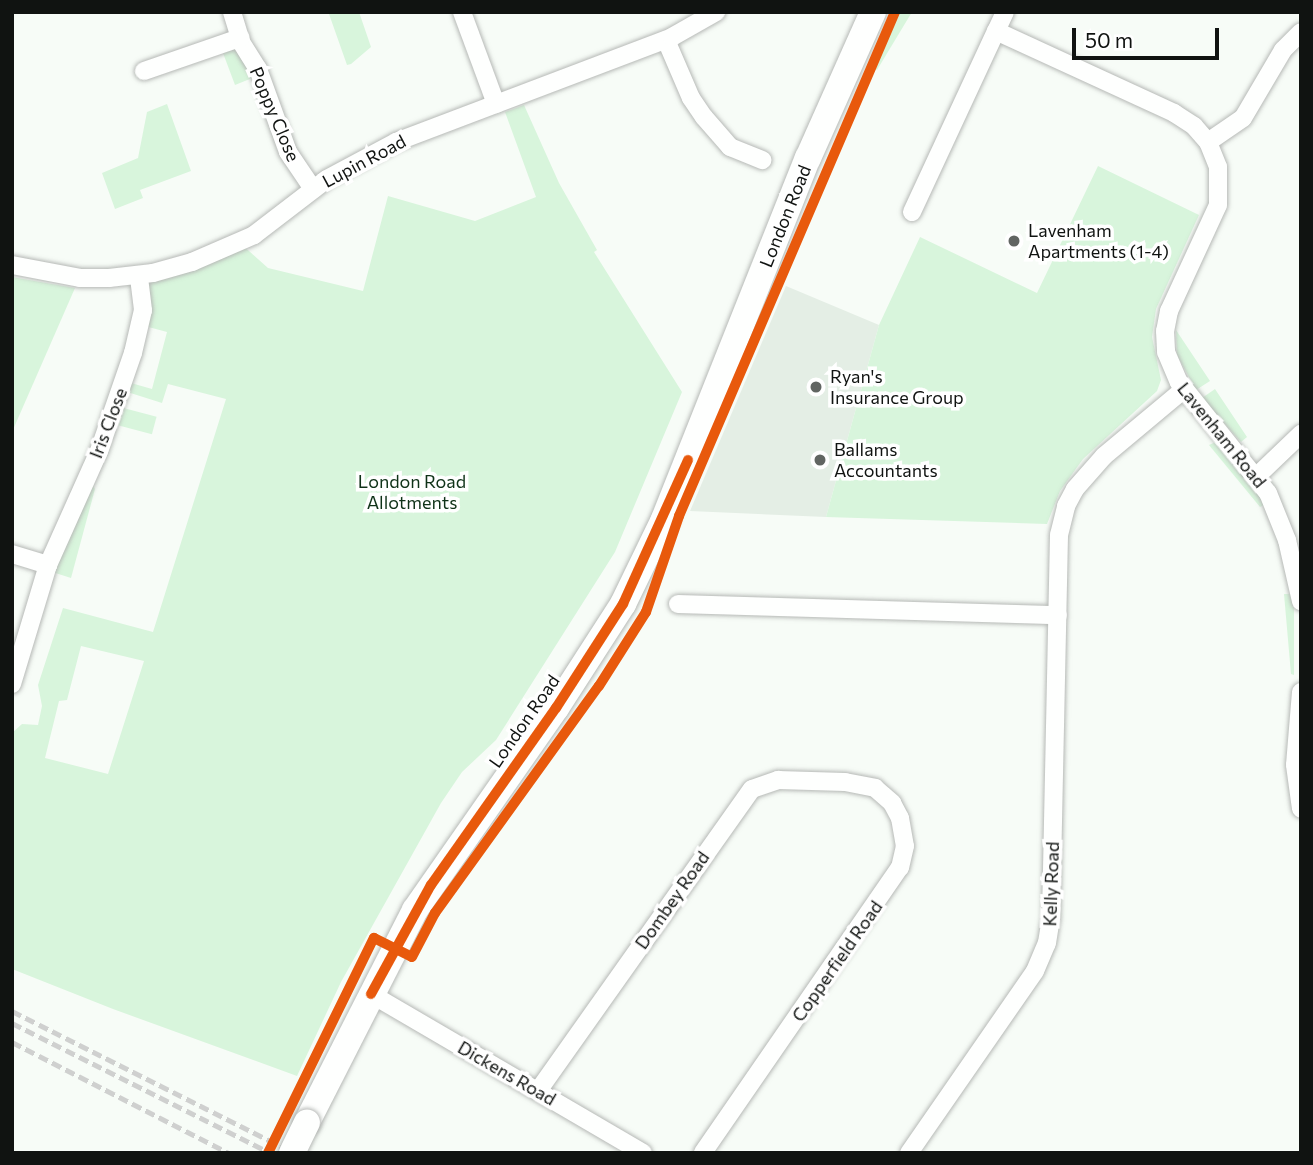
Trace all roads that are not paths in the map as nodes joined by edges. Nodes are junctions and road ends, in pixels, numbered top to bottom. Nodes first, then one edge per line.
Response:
1 (232, 12) edge
2 (462, 12) edge
3 (716, 12) edge
4 (873, 12) edge
5 (1005, 12) edge
6 (996, 31) junction
7 (1301, 32) edge
8 (240, 38) junction
9 (666, 40) junction
10 (144, 71) dead end
11 (496, 104) junction
12 (1208, 142) junction
13 (763, 160) dead end
14 (313, 189) junction
15 (912, 212) dead end
16 (12, 265) edge
17 (139, 275) junction
18 (1184, 389) junction
19 (1301, 434) edge
20 (1257, 476) junction
21 (12, 554) edge
22 (48, 565) junction
23 (1301, 601) edge
24 (678, 604) dead end
25 (1058, 615) junction
26 (12, 684) edge
27 (1301, 692) edge
28 (845, 782) joint
29 (1301, 809) edge
30 (371, 994) junction
31 (538, 1091) junction
32 (292, 1153) edge
33 (643, 1153) edge
34 (703, 1153) edge
35 (909, 1153) edge

1 - 8 street, Poppy Close
2 - 11 street
3 - 9 street, Lupin Road
4 - 30 main road, London Road
5 - 6 street
6 - 12 street
6 - 15 street
7 - 12 street
8 - 10 street
8 - 14 street, Poppy Close
9 - 11 street, Lupin Road
9 - 13 street
11 - 14 street, Lupin Road
12 - 18 street, Lavenham Road
14 - 17 street, Lupin Road
16 - 17 street, Lupin Road
17 - 22 street, Iris Close
18 - 20 street, Lavenham Road
18 - 25 street, Kelly Road
19 - 20 street
20 - 23 street, Lavenham Road
21 - 22 street
22 - 26 street, Iris Close
24 - 25 street
25 - 35 street, Kelly Road
27 - 29 street
28 - 31 street, Dombey Road
28 - 34 street, Copperfield Road
30 - 31 street, Dickens Road
30 - 32 main road, London Road, bridge
31 - 33 street, Dickens Road

